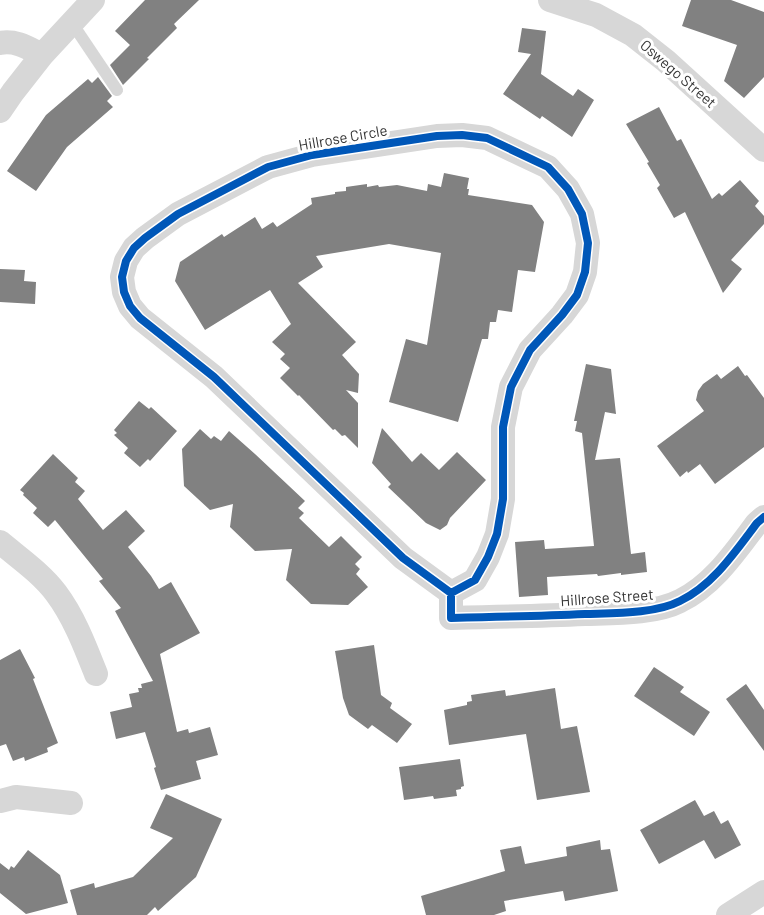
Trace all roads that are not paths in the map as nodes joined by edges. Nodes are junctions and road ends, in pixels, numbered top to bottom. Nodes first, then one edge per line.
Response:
1 (93, 0) edge
2 (550, 0) edge
3 (72, 23) junction
4 (0, 43) edge
5 (42, 56) junction
6 (117, 90) dead end
7 (0, 111) edge
8 (764, 150) edge
9 (764, 517) edge
10 (0, 542) edge
11 (451, 593) junction
12 (96, 674) dead end
13 (0, 801) edge
14 (71, 803) dead end
15 (764, 892) edge
16 (728, 915) edge

1 - 3 street
2 - 8 street, Oswego Street
3 - 5 street
3 - 6 lane
4 - 5 street
5 - 7 street
9 - 11 street, Hillrose Street
10 - 12 street
11 - 11 street, Hillrose Circle
13 - 14 street
15 - 16 street

